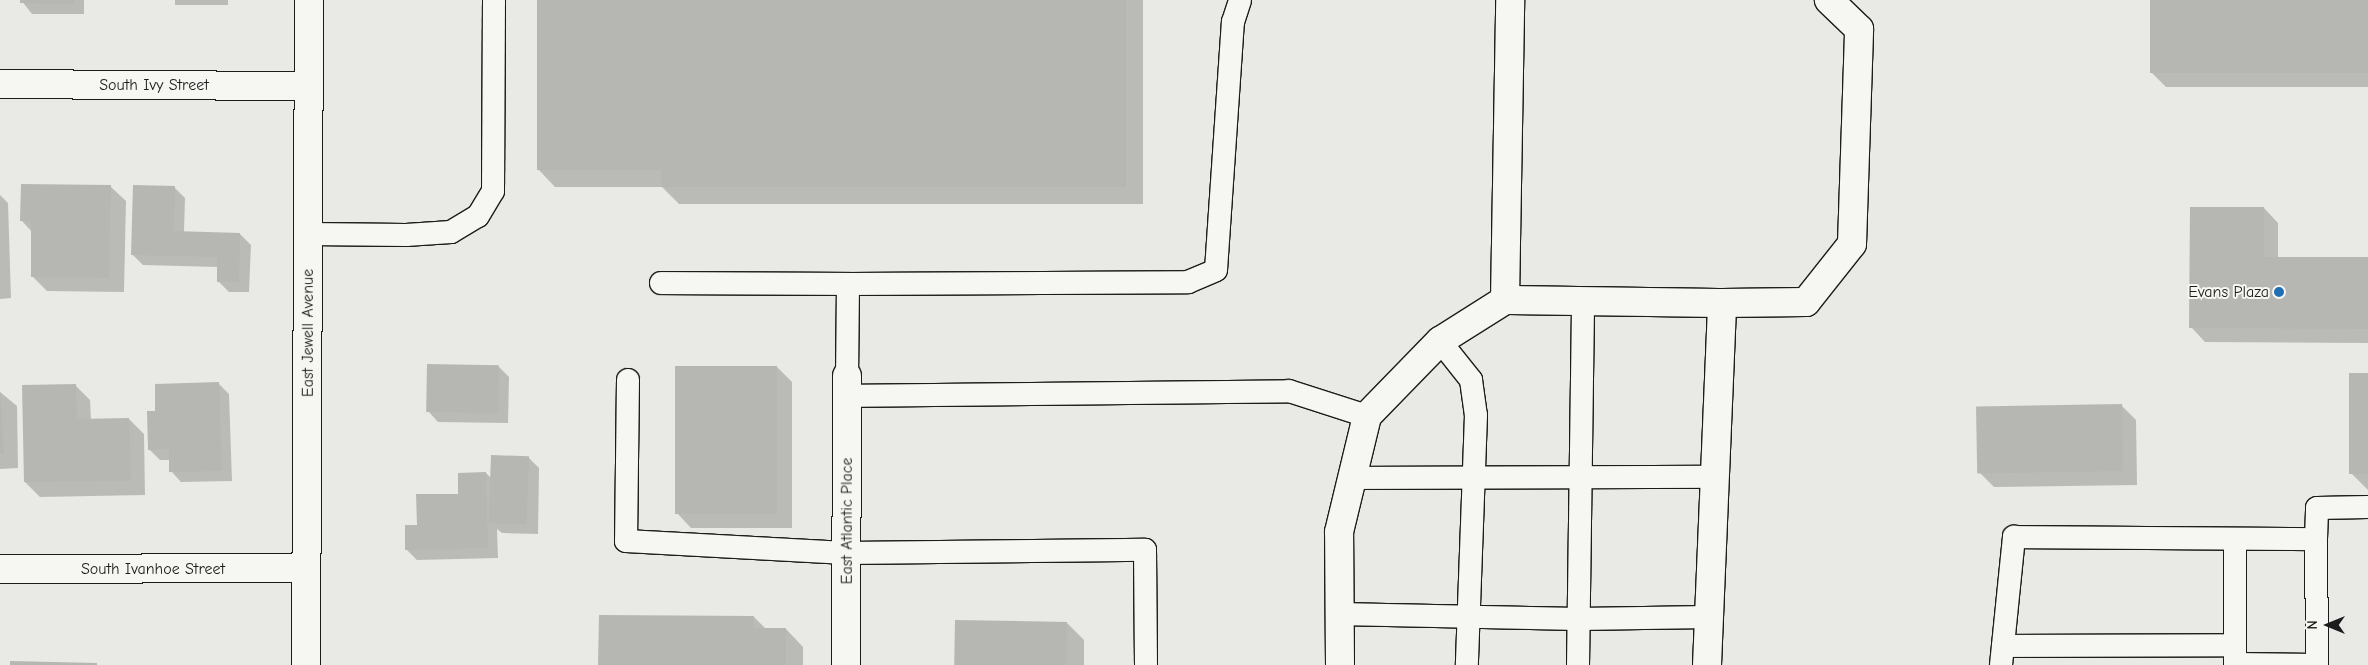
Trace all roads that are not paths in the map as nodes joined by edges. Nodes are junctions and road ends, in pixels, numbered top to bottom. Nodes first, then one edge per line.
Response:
1 (309, 0) edge
2 (494, 0) edge
3 (1240, 0) edge
4 (1510, 0) edge
5 (1829, 0) edge
6 (0, 84) edge
7 (309, 86) junction
8 (308, 234) junction
9 (661, 283) dead end
10 (848, 284) junction
11 (1505, 300) junction
12 (1583, 301) junction
13 (1722, 303) junction
14 (1440, 341) junction
15 (628, 380) dead end
16 (847, 386) junction
17 (1367, 416) junction
18 (1715, 476) junction
19 (1352, 478) junction
20 (1473, 478) junction
21 (1581, 478) junction
22 (2368, 507) edge
23 (2234, 539) junction
24 (2316, 539) junction
25 (846, 553) junction
26 (306, 568) junction
27 (0, 569) edge
28 (1339, 614) junction
29 (1470, 617) junction
30 (1709, 617) junction
31 (1578, 619) junction
32 (2234, 645) junction
33 (2002, 656) edge
34 (306, 665) edge
35 (846, 665) edge
36 (1146, 665) edge
37 (1340, 665) edge
38 (1467, 665) edge
39 (1578, 665) edge
40 (1708, 665) edge
41 (2317, 665) edge

1 - 7 street, East Jewell Avenue
2 - 8 lane
3 - 10 lane
4 - 11 street
5 - 13 street
6 - 7 street, South Ivy Street
7 - 8 street, East Jewell Avenue
8 - 26 street, East Jewell Avenue
9 - 10 lane
10 - 16 lane
11 - 12 street
11 - 14 street
12 - 13 street
12 - 21 lane
13 - 18 street
14 - 17 street
14 - 20 lane
15 - 25 lane
16 - 17 lane
16 - 25 street, East Atlantic Place
17 - 19 street
18 - 21 lane
18 - 30 street
19 - 20 lane
19 - 28 street
20 - 21 lane
20 - 29 lane
21 - 31 lane
22 - 24 lane
23 - 24 lane
23 - 32 lane
23 - 33 lane
24 - 41 lane
25 - 35 street, East Atlantic Place
25 - 36 lane
26 - 27 street, South Ivanhoe Street
26 - 34 street, East Jewell Avenue
28 - 29 lane
28 - 37 street
29 - 31 lane
29 - 38 lane
30 - 31 lane
30 - 40 street
31 - 39 lane
32 - 33 lane
32 - 41 lane

